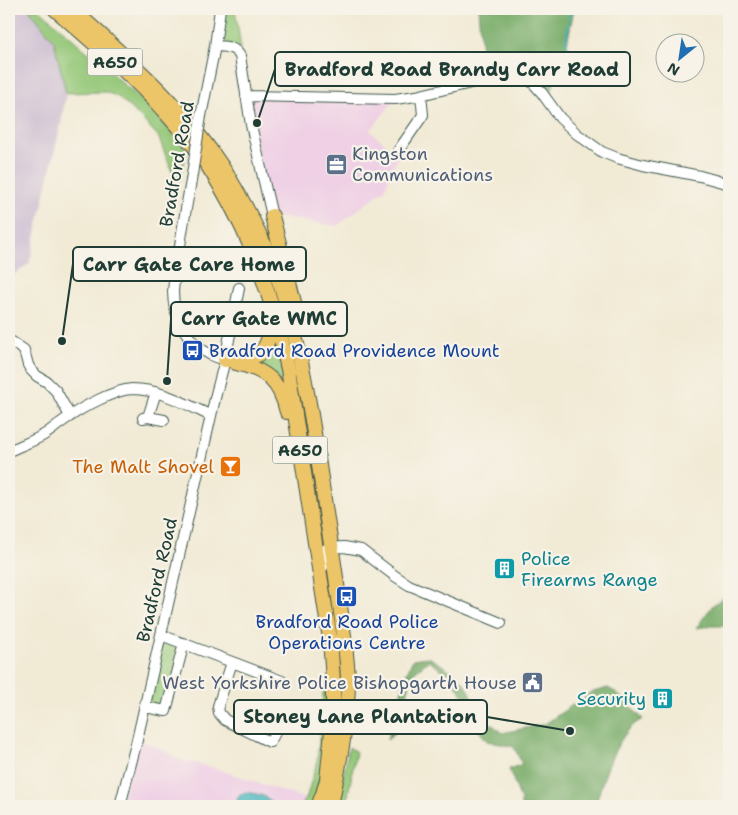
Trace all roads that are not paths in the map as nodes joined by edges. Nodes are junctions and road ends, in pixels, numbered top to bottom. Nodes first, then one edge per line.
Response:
1 (55, 9) edge
2 (72, 9) edge
3 (220, 9) edge
4 (215, 46) junction
5 (421, 95) junction
6 (246, 96) junction
7 (398, 151) dead end
8 (729, 184) edge
9 (224, 192) junction
10 (272, 216) joint
11 (238, 288) dead end
12 (12, 342) dead end
13 (226, 360) junction
14 (302, 366) junction
15 (156, 392) junction
16 (70, 416) junction
17 (211, 416) junction
18 (164, 420) dead end
19 (299, 446) junction
20 (10, 449) edge
21 (331, 547) junction
22 (349, 548) junction
23 (334, 569) junction
24 (326, 615) junction
25 (501, 622) dead end
26 (161, 635) junction
27 (184, 642) junction
28 (232, 662) junction
29 (282, 681) dead end
30 (144, 707) junction
31 (276, 731) dead end
32 (120, 806) edge
33 (318, 806) edge
34 (331, 806) edge

1 - 9 highway, A650
2 - 14 highway, A650
3 - 4 street, Bradford Road
4 - 6 street
4 - 13 street, Bradford Road, bridge
5 - 6 street
5 - 7 street
5 - 8 street
6 - 10 street
9 - 13 highway
9 - 19 highway, A650
10 - 14 highway
11 - 13 street, Bradford Road
12 - 16 street
13 - 17 street, Bradford Road
13 - 19 highway
14 - 21 highway, A650
15 - 16 street
15 - 17 street
15 - 18 street
16 - 20 street
17 - 26 street, Bradford Road
19 - 24 highway, A650
21 - 22 street
21 - 23 highway, A650
21 - 24 street
22 - 23 street
22 - 25 street
23 - 34 highway, A650
24 - 33 highway, A650
26 - 27 street
26 - 30 street, Bradford Road
27 - 28 street
27 - 30 street
28 - 29 street
28 - 31 street
30 - 32 street, Bradford Road

